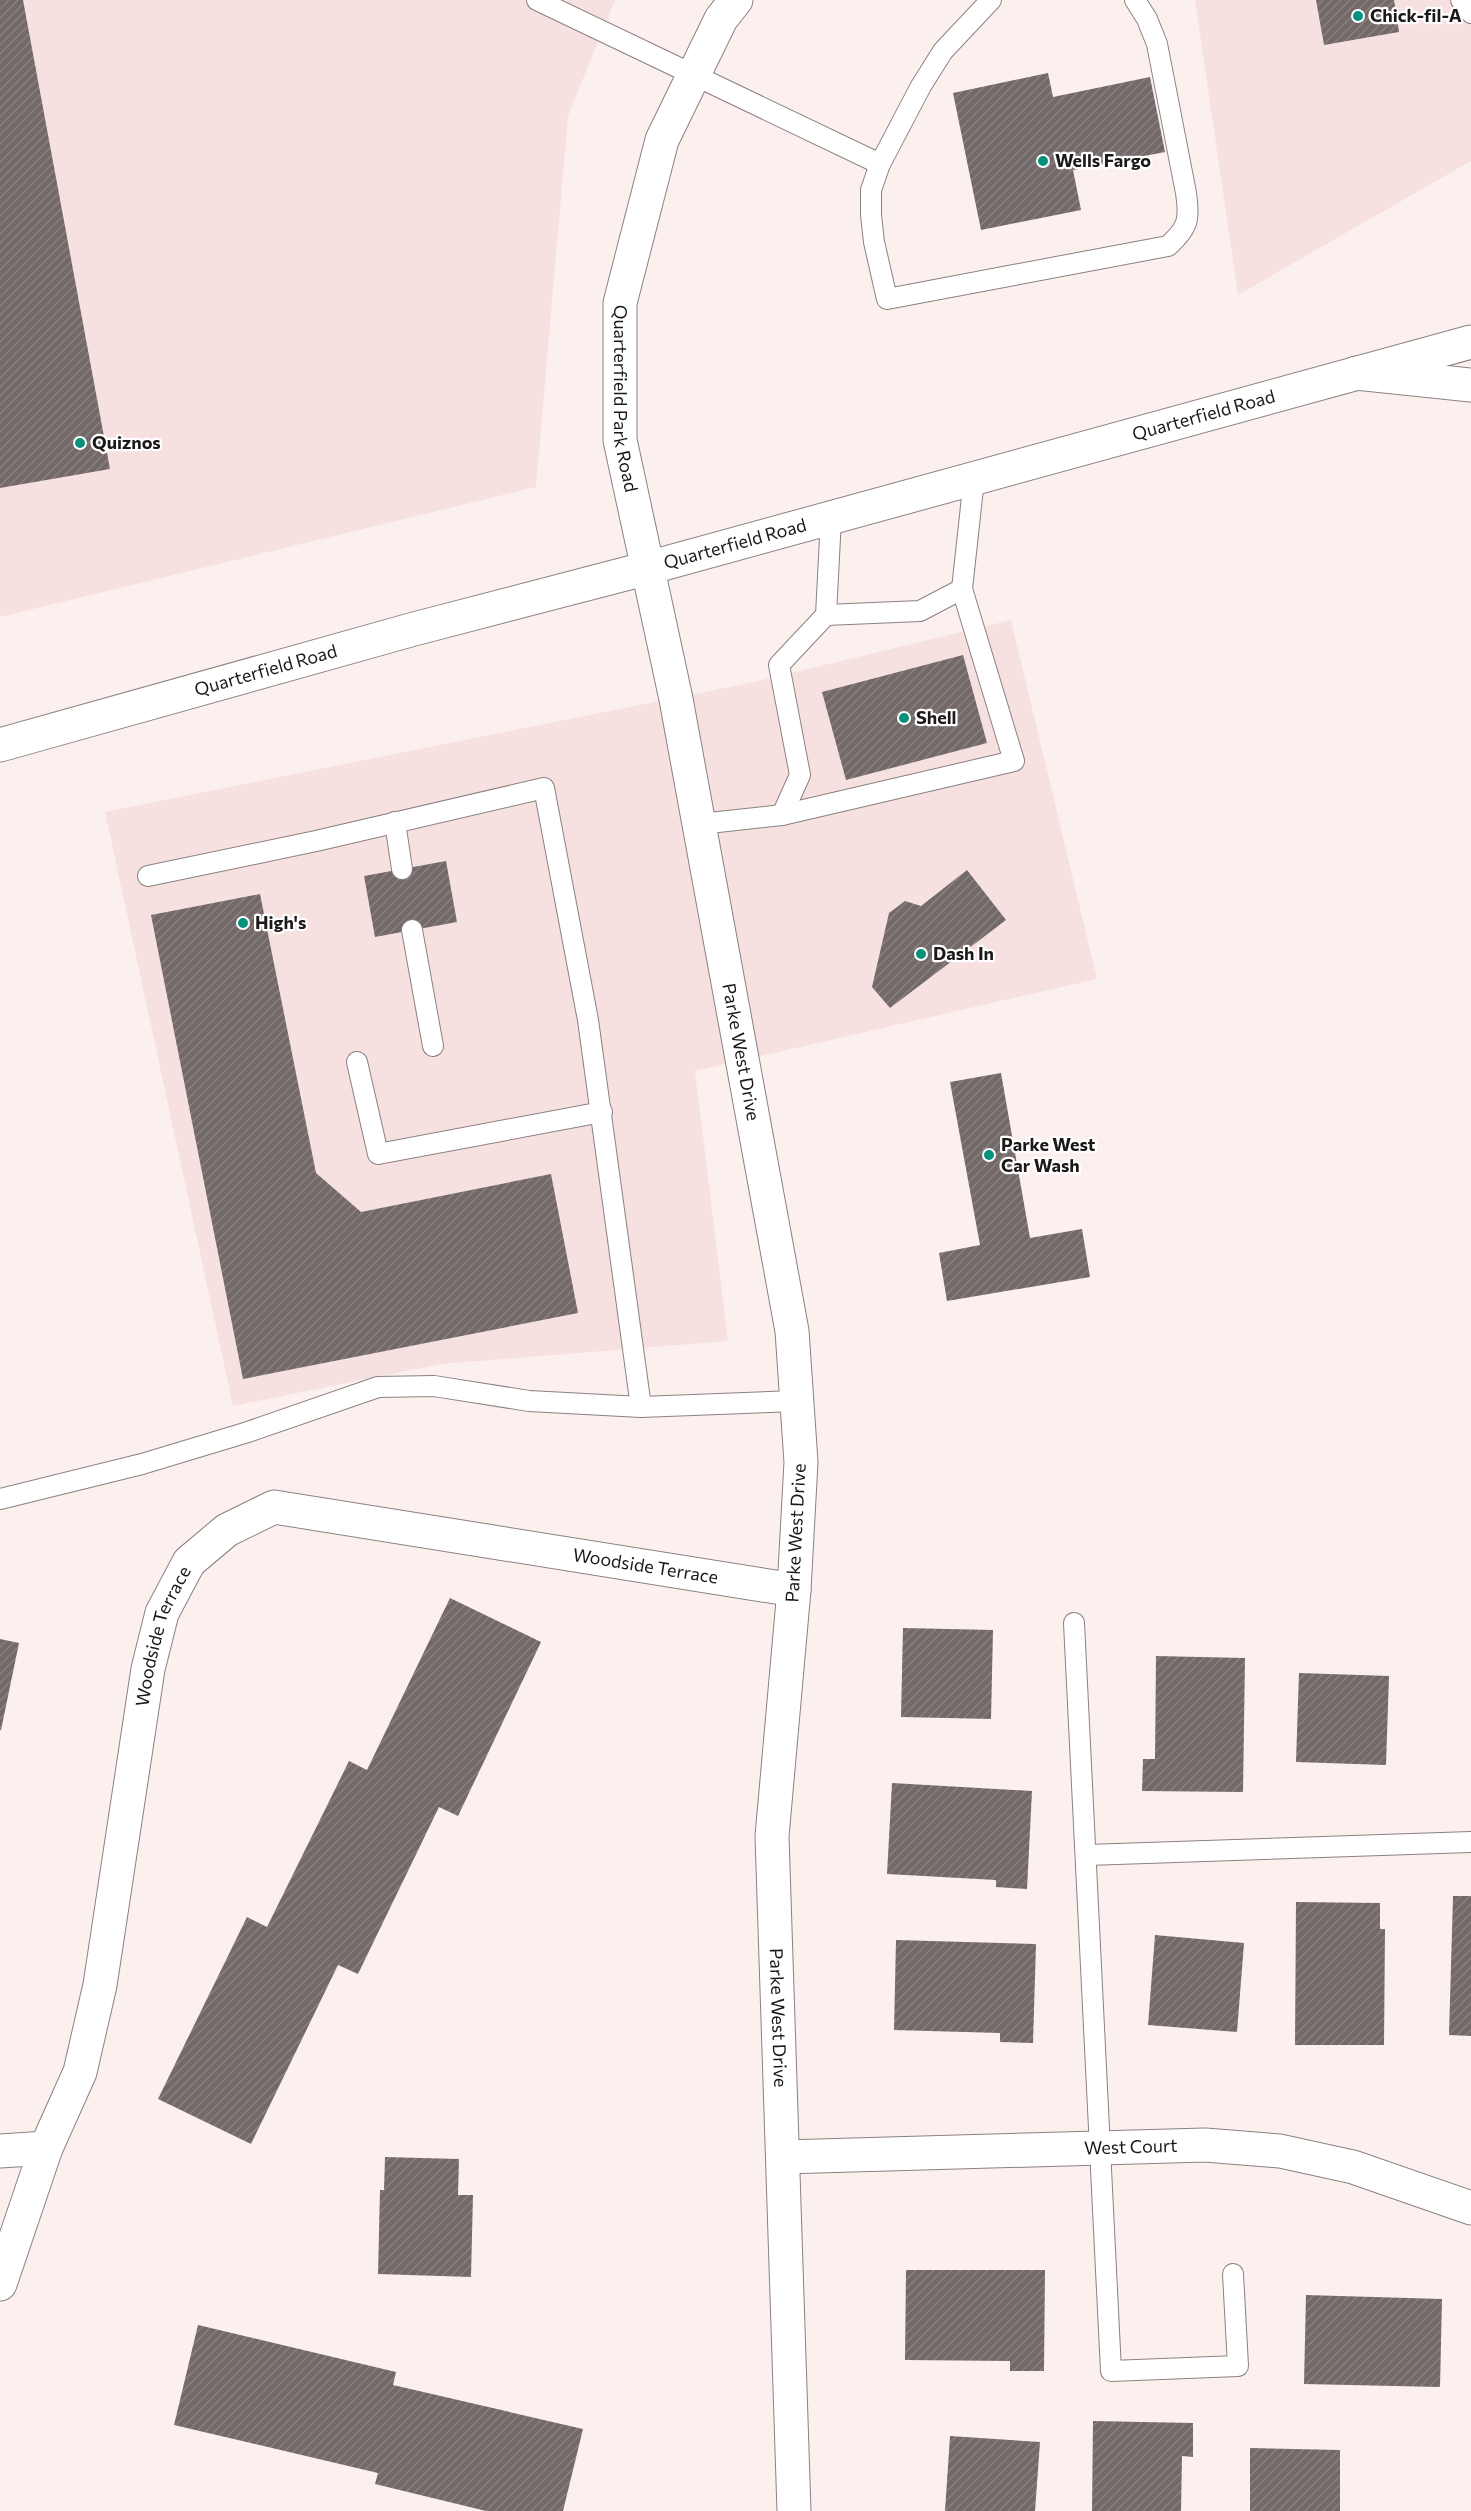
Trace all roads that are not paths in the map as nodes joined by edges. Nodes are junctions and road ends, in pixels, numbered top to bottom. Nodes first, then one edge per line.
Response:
1 (537, 0) edge
2 (736, 0) edge
3 (991, 0) edge
4 (1136, 0) edge
5 (1461, 0) edge
6 (1471, 13) edge
7 (693, 76) junction
8 (880, 164) junction
9 (1471, 342) edge
10 (1356, 374) junction
11 (1471, 385) edge
12 (974, 479) junction
13 (831, 518) junction
14 (648, 568) junction
15 (962, 589) junction
16 (826, 615) junction
17 (0, 745) edge
18 (782, 815) junction
19 (395, 822) junction
20 (700, 824) junction
21 (402, 869) dead end
22 (148, 876) dead end
23 (412, 930) dead end
24 (433, 1046) dead end
25 (357, 1062) dead end
26 (602, 1112) junction
27 (797, 1401) junction
28 (641, 1407) junction
29 (0, 1499) edge
30 (794, 1590) junction
31 (1074, 1623) dead end
32 (1471, 1842) edge
33 (1087, 1855) junction
34 (1101, 2147) junction
35 (46, 2148) junction
36 (0, 2151) edge
37 (783, 2157) junction
38 (1471, 2208) edge
39 (1233, 2274) dead end
40 (0, 2284) edge
41 (794, 2511) edge

1 - 7 lane
2 - 7 main road, Quarterfield Park Road
3 - 8 lane
4 - 8 lane
5 - 6 lane
7 - 8 lane
7 - 14 main road, Quarterfield Park Road
9 - 10 main road, Quarterfield Road
10 - 11 main road
10 - 12 main road, Quarterfield Road
12 - 13 main road, Quarterfield Road
12 - 15 lane
13 - 14 main road, Quarterfield Road
13 - 16 lane
14 - 17 main road, Quarterfield Road
14 - 20 main road, Parke West Drive
15 - 16 lane
15 - 18 lane
16 - 18 lane
18 - 20 lane
19 - 21 lane
19 - 22 lane
19 - 26 lane
20 - 27 main road, Parke West Drive
23 - 24 lane
25 - 26 lane
26 - 28 lane
27 - 28 lane
27 - 30 main road, Parke West Drive
28 - 29 lane
30 - 35 main road, Woodside Terrace
30 - 37 main road, Parke West Drive
31 - 33 lane
32 - 33 lane
33 - 34 lane
34 - 37 main road, West Court
34 - 38 main road, West Court
34 - 39 lane
35 - 36 main road
35 - 40 main road, Woodside Terrace
37 - 41 main road, Parke West Drive

